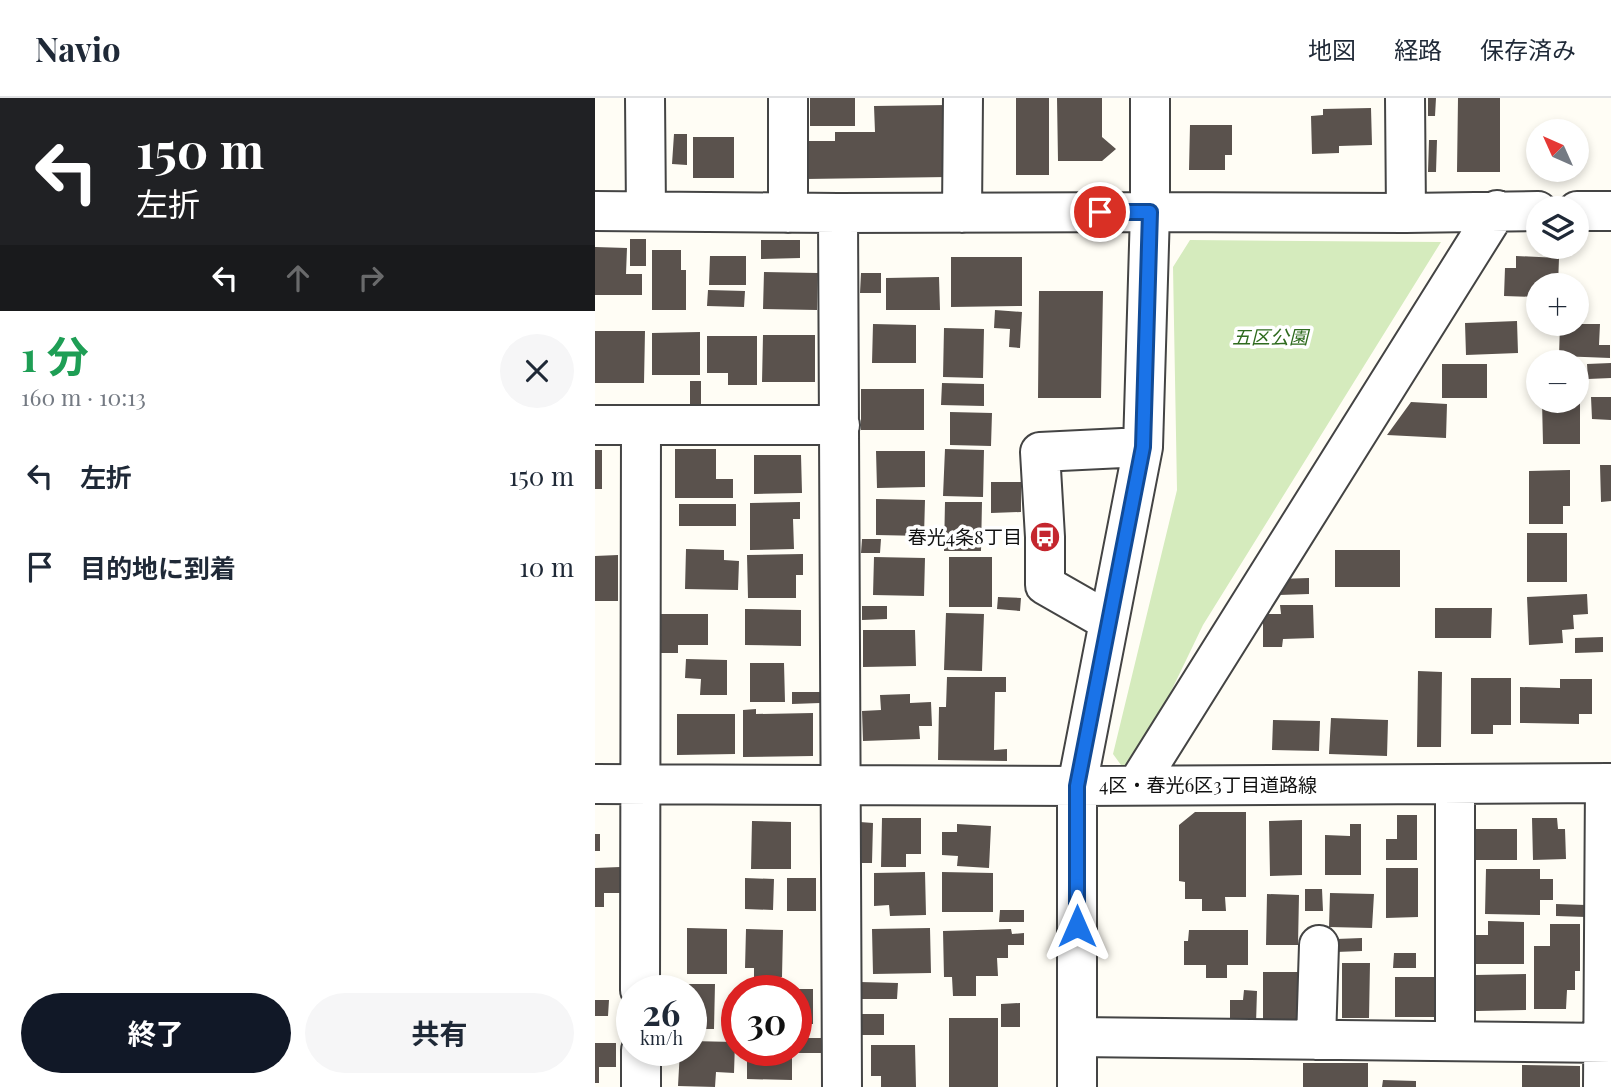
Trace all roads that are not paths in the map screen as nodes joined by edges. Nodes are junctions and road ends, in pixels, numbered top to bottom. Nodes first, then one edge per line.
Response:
1 (645, 98) edge
2 (788, 98) edge
3 (963, 98) edge
4 (1150, 98) edge
5 (1405, 98) edge
6 (1497, 210) junction
7 (595, 211) edge
8 (646, 211) junction
9 (1526, 211) edge
10 (1589, 211) edge
11 (1611, 211) edge
12 (962, 212) junction
13 (1150, 212) junction
14 (788, 213) junction
15 (1406, 213) junction
16 (838, 214) junction
17 (595, 425) edge
18 (840, 425) junction
19 (641, 426) junction
20 (1143, 447) junction
21 (1108, 621) junction
22 (1608, 783) edge
23 (595, 784) edge
24 (640, 784) junction
25 (1455, 784) junction
26 (841, 785) junction
27 (1137, 785) junction
28 (1077, 786) junction
29 (1319, 945) dead end
30 (640, 975) edge
31 (1077, 1037) junction
32 (1316, 1040) junction
33 (1455, 1041) junction
34 (1607, 1043) edge
35 (641, 1066) edge
36 (641, 1087) edge
37 (842, 1087) edge
38 (1077, 1087) edge
39 (1603, 1087) edge

1 - 8 street
2 - 14 street
3 - 12 street
4 - 13 street
5 - 15 street
6 - 9 street
6 - 15 street
6 - 27 street
7 - 8 street
8 - 14 street
10 - 11 street
12 - 13 street
12 - 16 street
13 - 15 street
13 - 20 street
14 - 16 street
16 - 18 street
17 - 19 street
18 - 19 street
18 - 26 street
19 - 24 street
20 - 21 street
20 - 21 street
21 - 28 street
22 - 25 street, 4区・春光6区3丁目道路線
22 - 34 street
23 - 24 street, 4区・春光6区3丁目道路線
24 - 26 street, 4区・春光6区3丁目道路線
24 - 30 street
25 - 27 street, 4区・春光6区3丁目道路線
25 - 33 street
26 - 28 street, 4区・春光6区3丁目道路線
26 - 37 street
27 - 28 street, 4区・春光6区3丁目道路線
28 - 31 street
29 - 32 street
31 - 32 street
31 - 38 street
32 - 33 street
33 - 34 street
34 - 39 street
35 - 36 street

